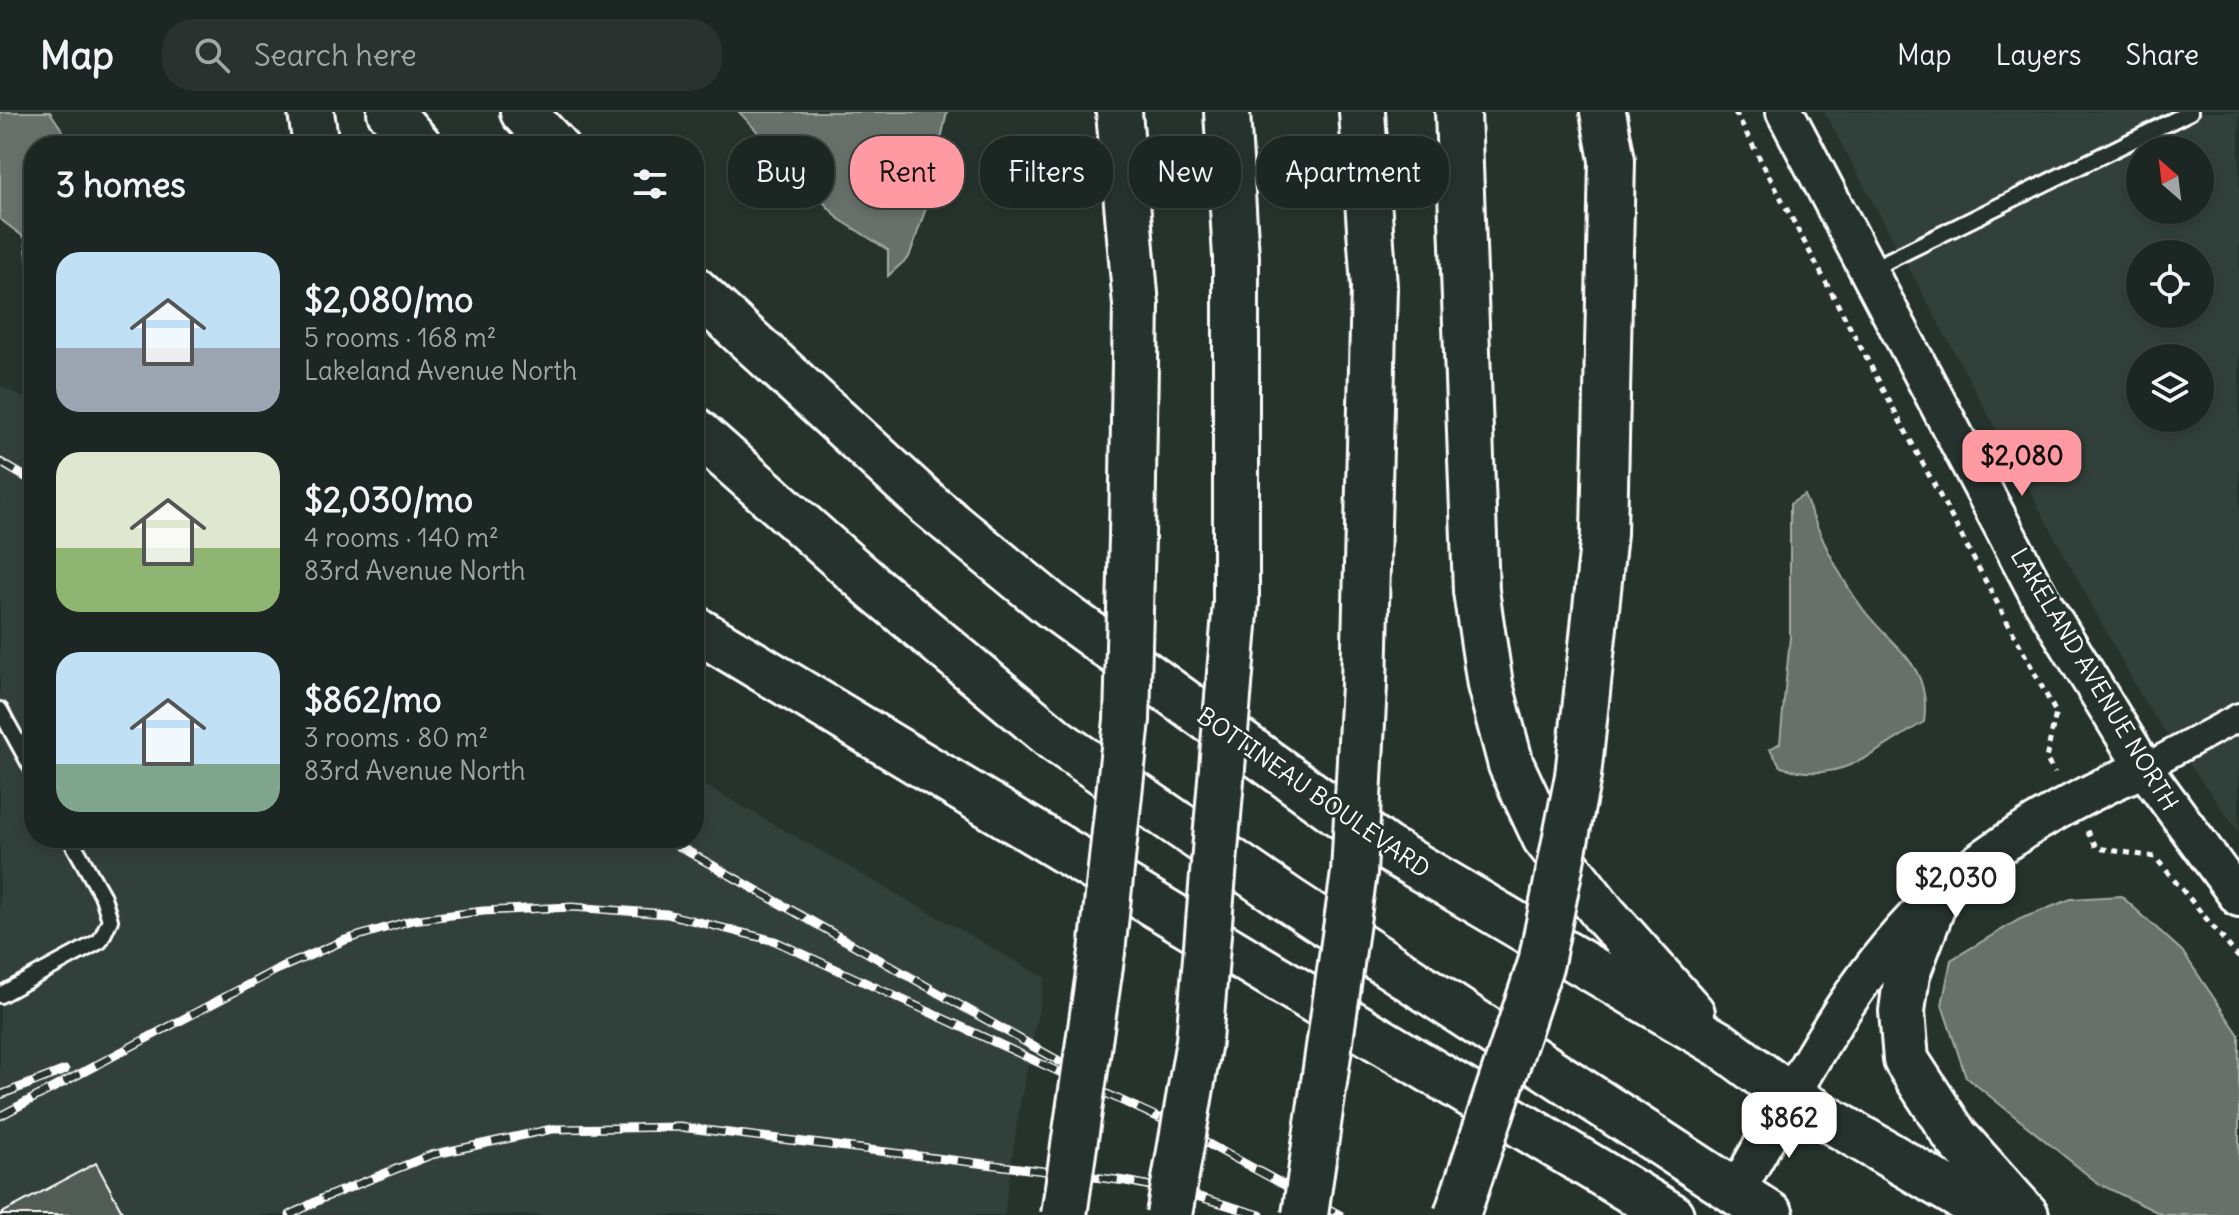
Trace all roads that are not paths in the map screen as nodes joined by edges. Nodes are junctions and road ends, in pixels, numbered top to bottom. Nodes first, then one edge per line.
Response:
1 (311, 112) edge
2 (390, 112) edge
3 (523, 112) edge
4 (1119, 112) edge
5 (1227, 112) edge
6 (1362, 112) edge
7 (1458, 112) edge
8 (1603, 112) edge
9 (1785, 112) edge
10 (2190, 112) edge
11 (315, 136) edge
12 (411, 136) edge
13 (546, 136) edge
14 (1869, 270) junction
15 (704, 298) edge
16 (704, 438) edge
17 (704, 634) edge
18 (0, 710) edge
19 (2239, 717) edge
20 (24, 754) edge
21 (2144, 768) junction
22 (76, 848) edge
23 (1936, 897) junction
24 (2239, 898) edge
25 (0, 995) edge
26 (1721, 1045) junction
27 (1791, 1097) junction
28 (1753, 1204) edge
29 (1064, 1215) edge
30 (1169, 1215) edge
31 (1305, 1215) edge
32 (1457, 1215) edge
33 (1671, 1215) edge
34 (1991, 1215) edge
35 (2026, 1215) edge

1 - 11 highway
2 - 12 highway
3 - 13 highway
4 - 29 highway, bridge
5 - 30 highway, bridge
6 - 31 highway, bridge
7 - 26 highway
8 - 32 highway, bridge
9 - 14 street, LAKELAND AVENUE NORTH
10 - 14 lane
14 - 21 street, LAKELAND AVENUE NORTH
15 - 26 highway, BOTTINEAU BOULEVARD
16 - 28 highway
17 - 33 highway
18 - 20 lane
19 - 21 street
21 - 23 street
21 - 24 street, LAKELAND AVENUE NORTH
22 - 25 lane
23 - 27 street
23 - 35 highway
26 - 27 highway, BOTTINEAU BOULEVARD
27 - 28 street
27 - 34 highway, BOTTINEAU BOULEVARD

